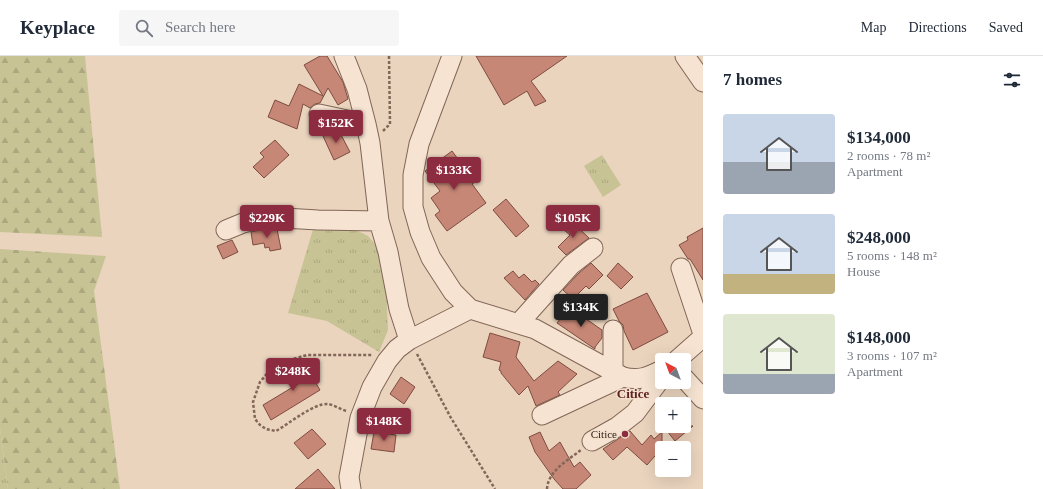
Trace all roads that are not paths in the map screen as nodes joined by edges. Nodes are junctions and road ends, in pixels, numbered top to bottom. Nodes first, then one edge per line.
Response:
1 (344, 56) edge
2 (452, 56) edge
3 (685, 56) edge
4 (703, 82) edge
5 (319, 114) dead end
6 (366, 124) junction
7 (379, 221) junction
8 (226, 230) dead end
9 (592, 248) dead end
10 (681, 268) dead end
11 (470, 309) junction
12 (519, 323) junction
13 (613, 330) dead end
14 (703, 334) edge
15 (703, 337) edge
16 (409, 340) junction
17 (685, 353) edge
18 (618, 374) junction
19 (655, 374) edge
20 (655, 386) edge
21 (691, 386) edge
22 (703, 399) edge
23 (542, 415) dead end
24 (592, 441) road end
25 (351, 489) edge

1 - 6 street
2 - 11 street
3 - 4 street
5 - 6 street
6 - 7 street
7 - 8 street
7 - 16 street
9 - 12 street
10 - 14 street
11 - 12 street
11 - 16 street
12 - 18 street
13 - 18 street
15 - 17 street
16 - 25 street
18 - 19 street
18 - 23 street
20 - 24 street
21 - 22 street

